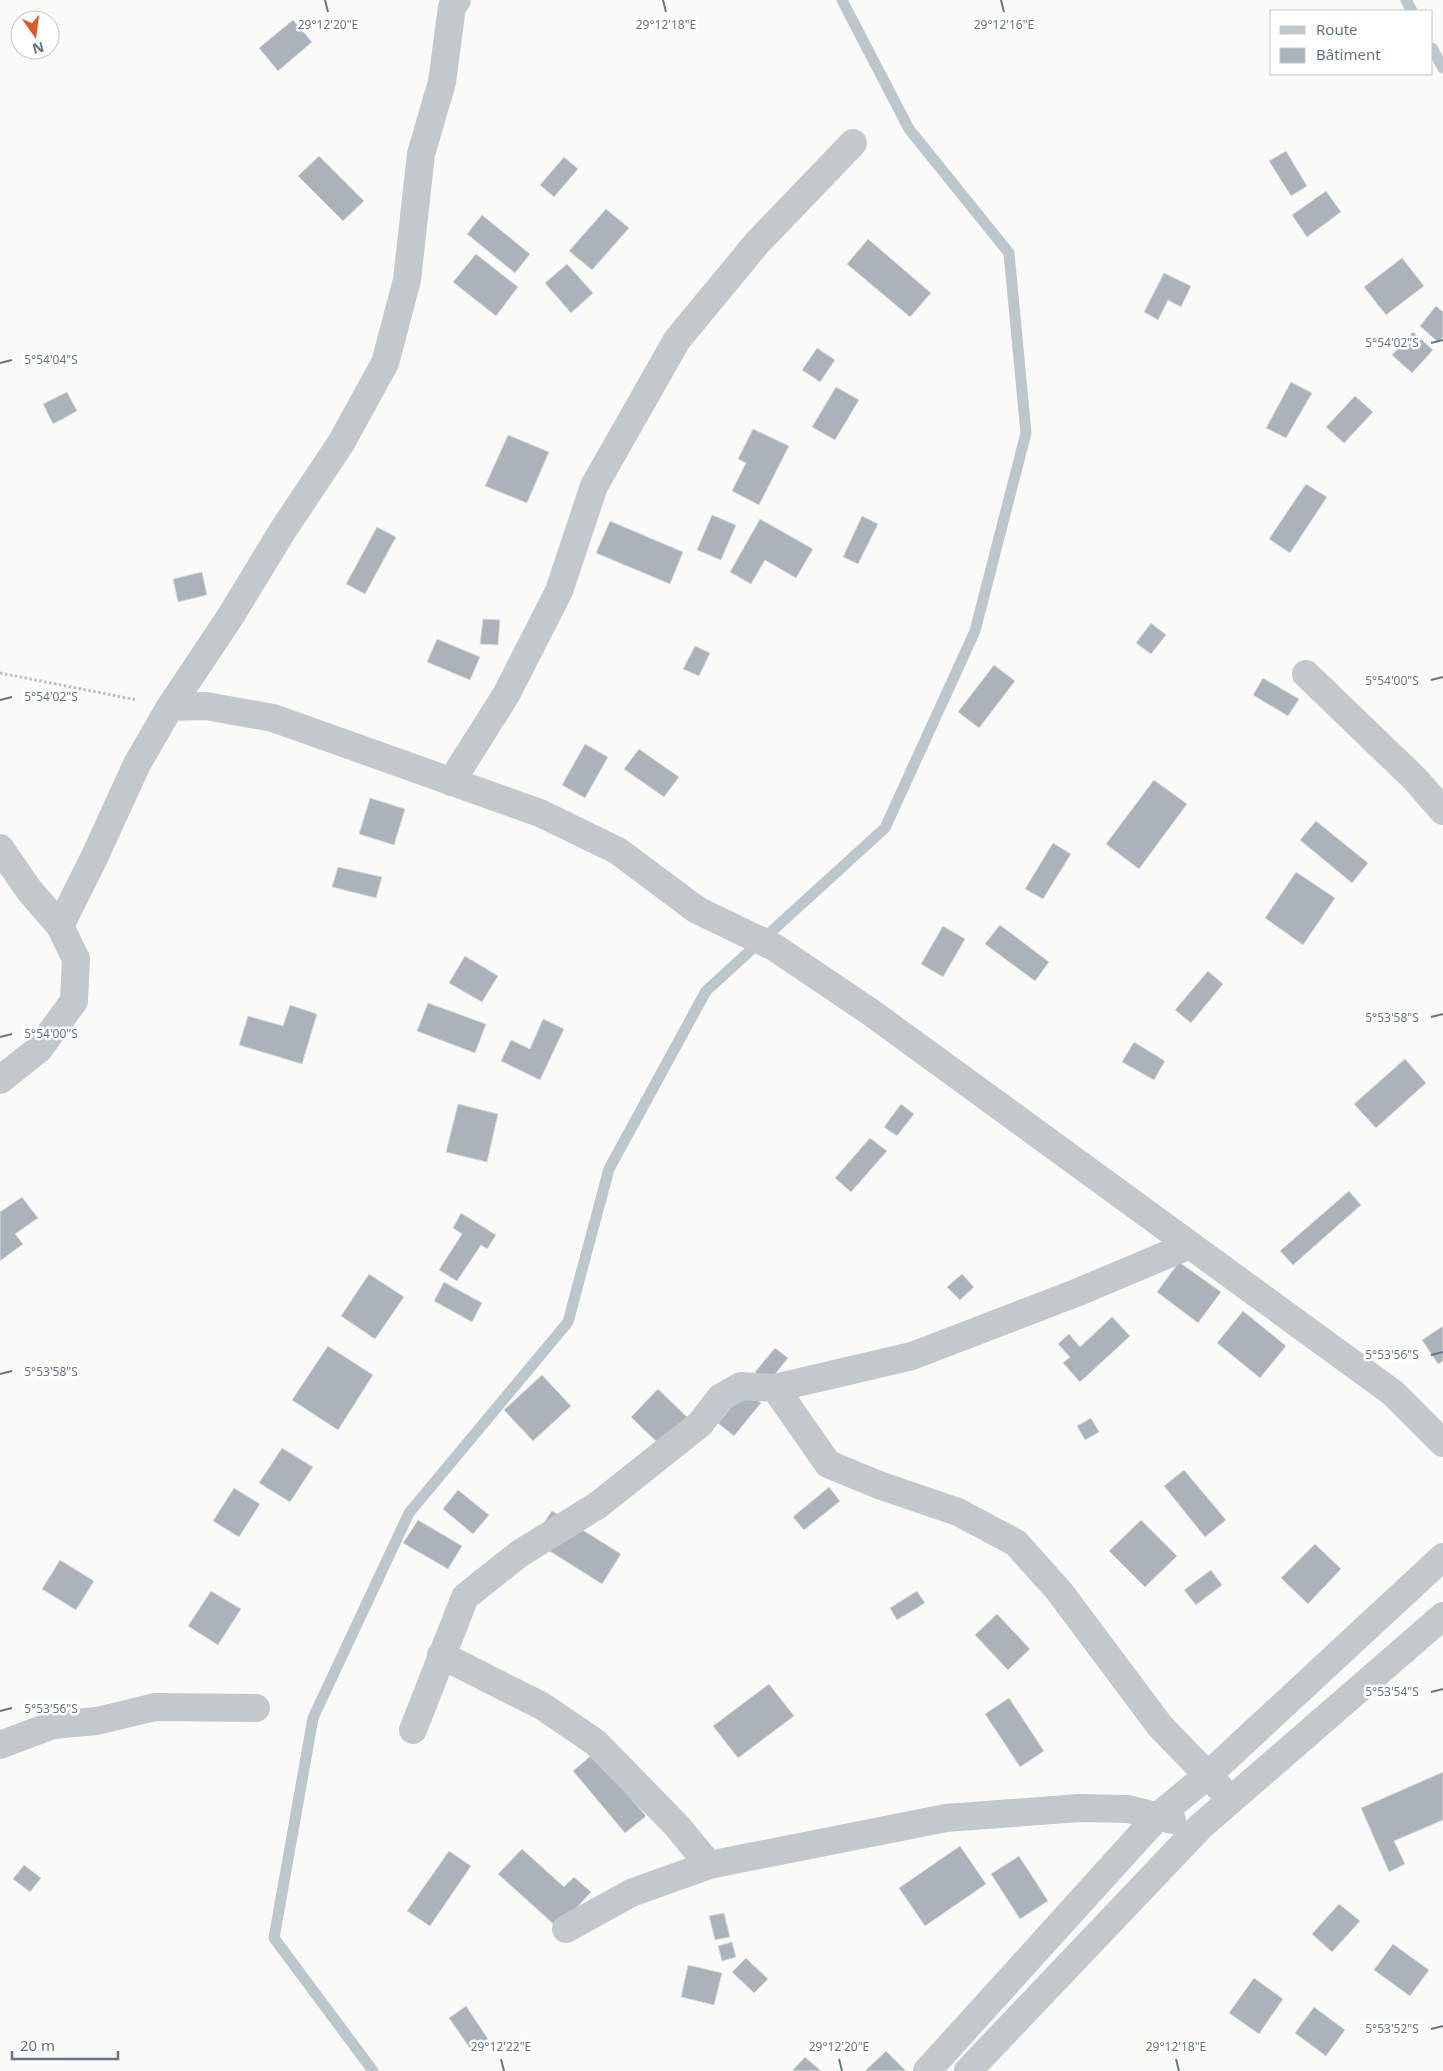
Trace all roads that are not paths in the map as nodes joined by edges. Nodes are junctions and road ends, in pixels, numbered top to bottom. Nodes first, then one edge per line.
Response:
1 (457, 0) edge
2 (853, 143) dead end
3 (1306, 674) dead end
4 (170, 708) junction
5 (451, 782) junction
6 (1443, 811) edge
7 (0, 848) edge
8 (60, 926) junction
9 (0, 1080) edge
10 (1190, 1245) junction
11 (775, 1388) junction
12 (1443, 1443) edge
13 (1443, 1556) edge
14 (1438, 1628) edge
15 (441, 1655) junction
16 (256, 1708) dead end
17 (413, 1730) dead end
18 (0, 1745) edge
19 (1208, 1775) junction
20 (1232, 1799) junction
21 (1158, 1816) junction
22 (1200, 1826) junction
23 (709, 1865) junction
24 (566, 1930) dead end
25 (927, 2071) edge
26 (968, 2071) edge

1 - 4 street
2 - 5 street
3 - 6 street
4 - 5 street
4 - 8 street
5 - 10 street
7 - 8 street
8 - 9 street
10 - 11 street
10 - 12 street
11 - 15 street
11 - 19 street
13 - 19 street
14 - 20 street
15 - 17 street
15 - 23 street
16 - 18 street
19 - 20 street
19 - 21 street
20 - 22 street
21 - 22 street
21 - 23 street
21 - 25 street
22 - 26 street
23 - 24 street

